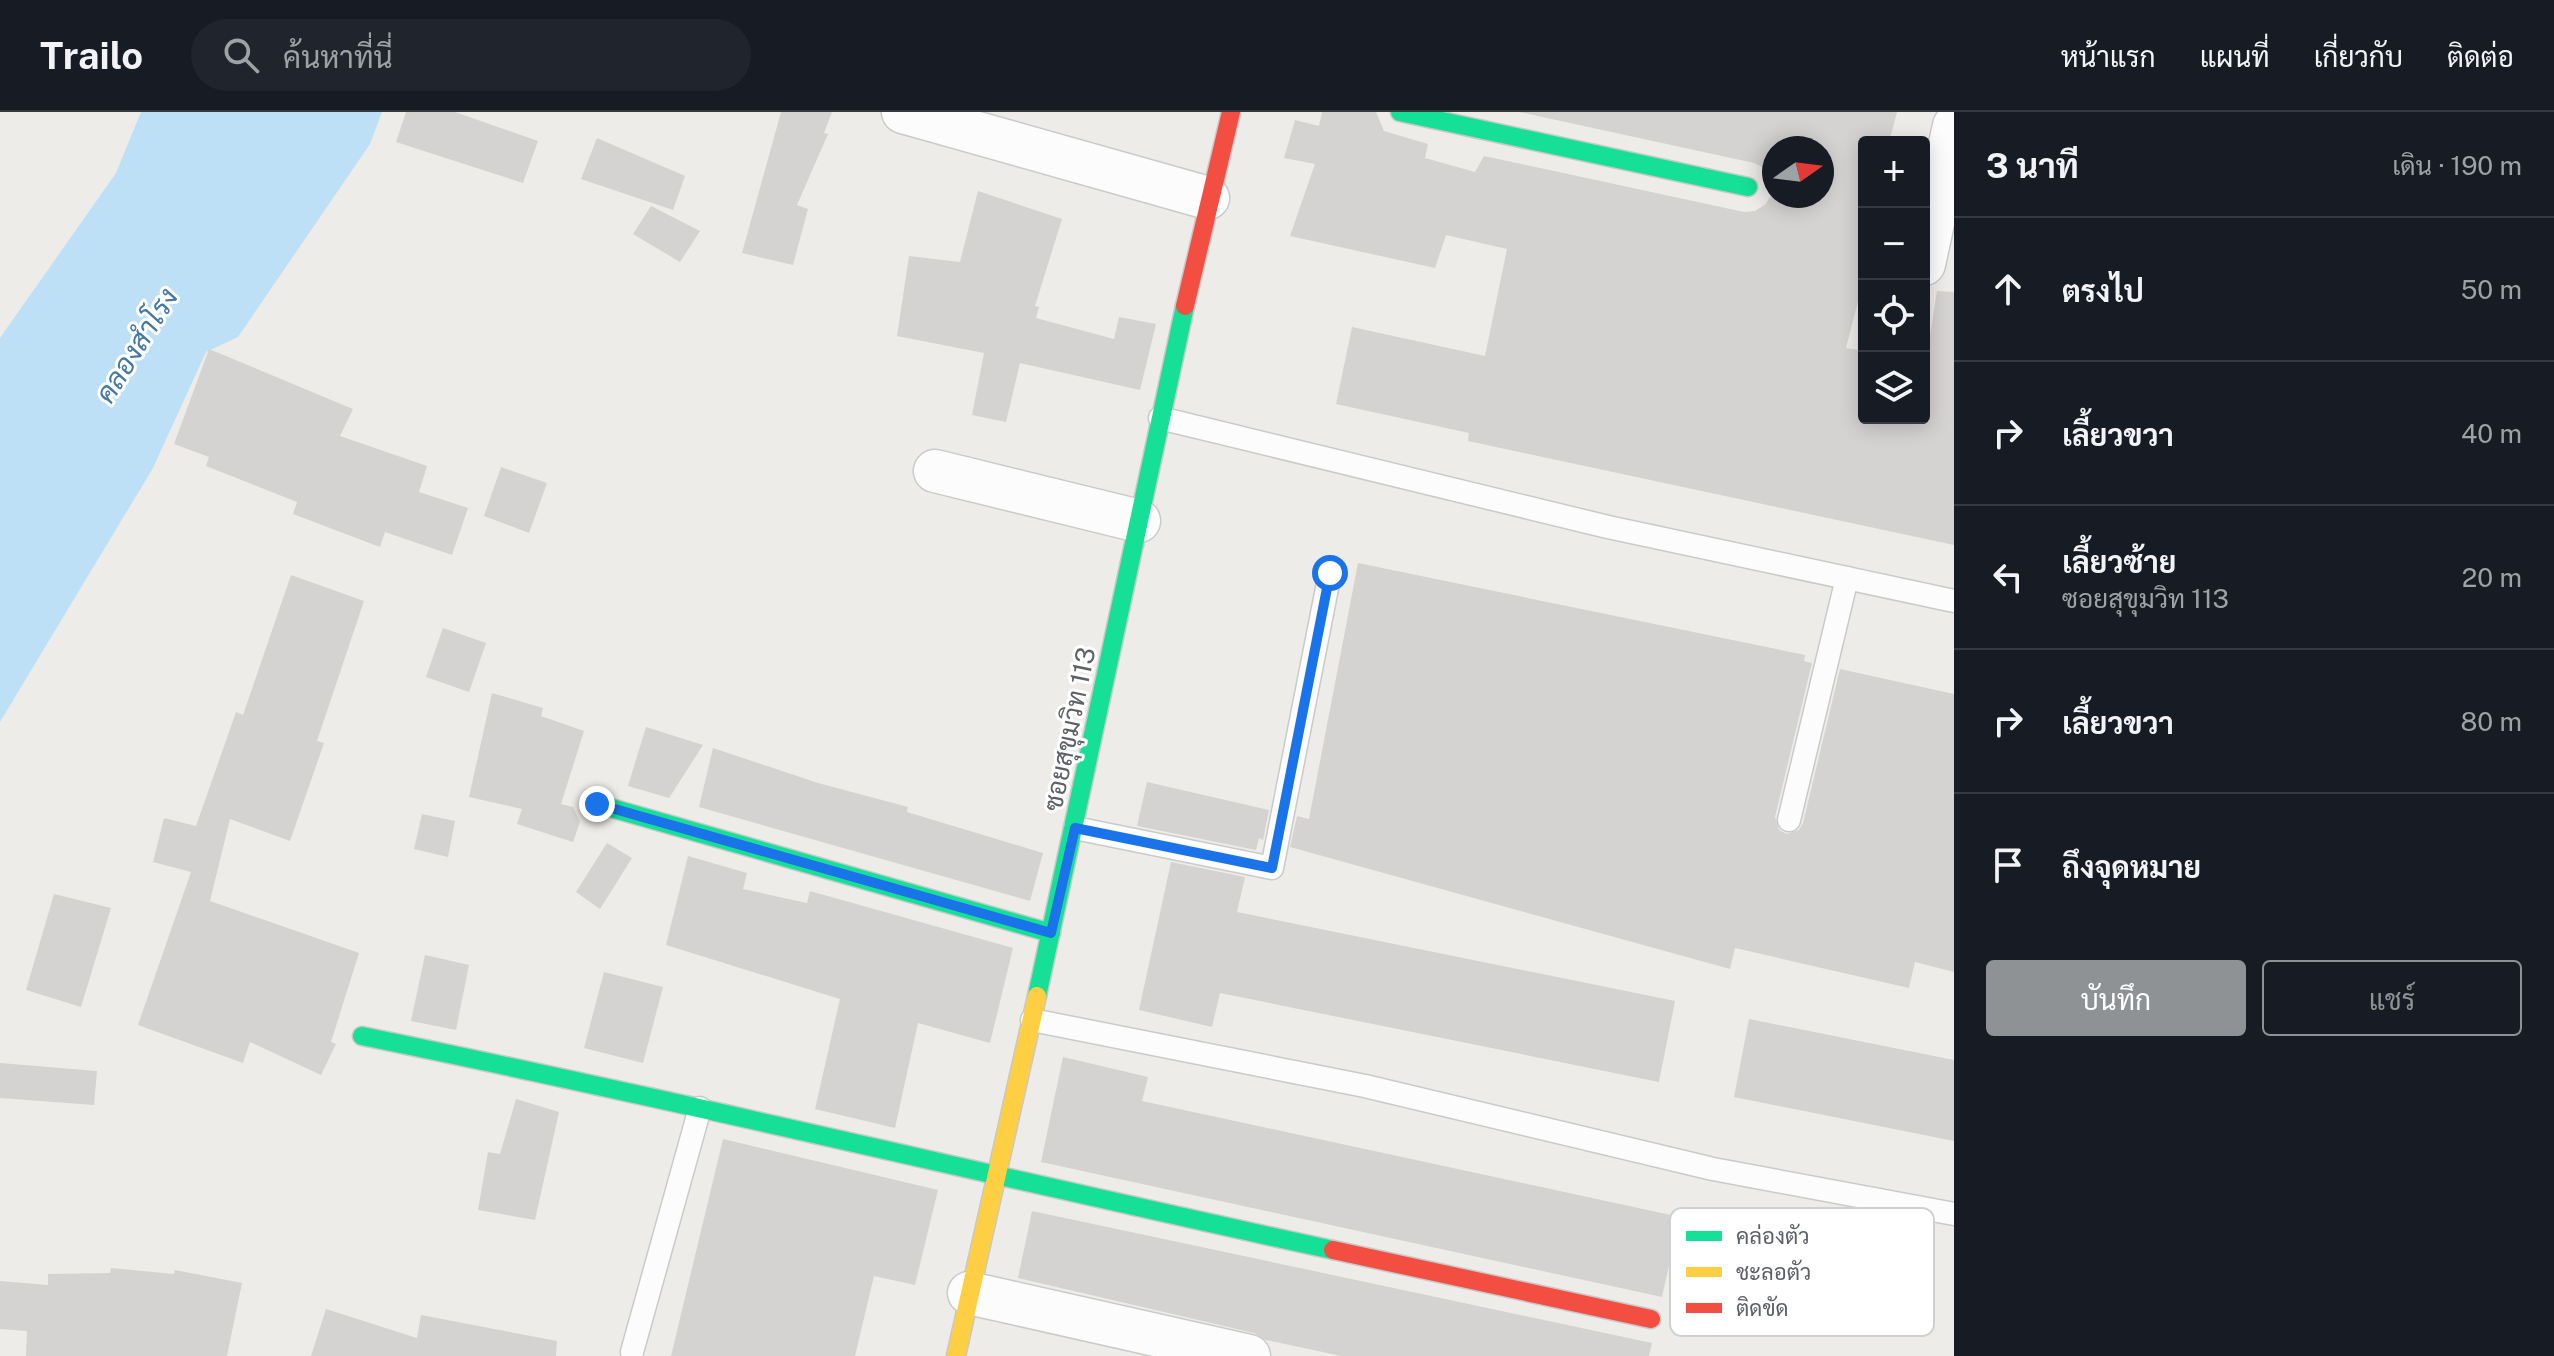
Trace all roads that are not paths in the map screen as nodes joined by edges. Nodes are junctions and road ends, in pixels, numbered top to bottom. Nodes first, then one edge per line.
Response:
1 (903, 112) edge
2 (1231, 112) edge
3 (1400, 112) edge
4 (1954, 126) edge
5 (1748, 187) dead end
6 (1208, 198) junction
7 (1930, 236) edge
8 (1160, 418) junction
9 (935, 471) dead end
10 (1139, 521) junction
11 (1330, 573) dead end
12 (1847, 578) junction
13 (1954, 601) edge
14 (597, 804) dead end
15 (1789, 820) dead end
16 (1075, 828) junction
17 (1051, 933) junction
18 (1032, 1020) junction
19 (362, 1036) dead end
20 (700, 1108) junction
21 (994, 1177) junction
22 (1922, 1208) edge
23 (1934, 1210) edge
24 (1954, 1214) edge
25 (969, 1293) junction
26 (1651, 1319) dead end
27 (1146, 1345) edge
28 (632, 1352) dead end
29 (956, 1356) edge
30 (1249, 1356) edge

1 - 6 street
2 - 6 street, ซอยสุขุมวิท 113
3 - 5 street
4 - 7 street
6 - 8 street, ซอยสุขุมวิท 113
8 - 10 street, ซอยสุขุมวิท 113
8 - 12 lane
9 - 10 street
10 - 16 street, ซอยสุขุมวิท 113
11 - 16 lane
12 - 13 lane
12 - 15 lane
14 - 17 street
16 - 17 street, ซอยสุขุมวิท 113
17 - 18 street, ซอยสุขุมวิท 113
18 - 21 street, ซอยสุขุมวิท 113
18 - 22 lane
19 - 20 street
20 - 21 street
20 - 28 lane
21 - 25 street, ซอยสุขุมวิท 113
21 - 26 street
23 - 24 lane
25 - 27 street
25 - 29 street, ซอยสุขุมวิท 113
27 - 30 street

